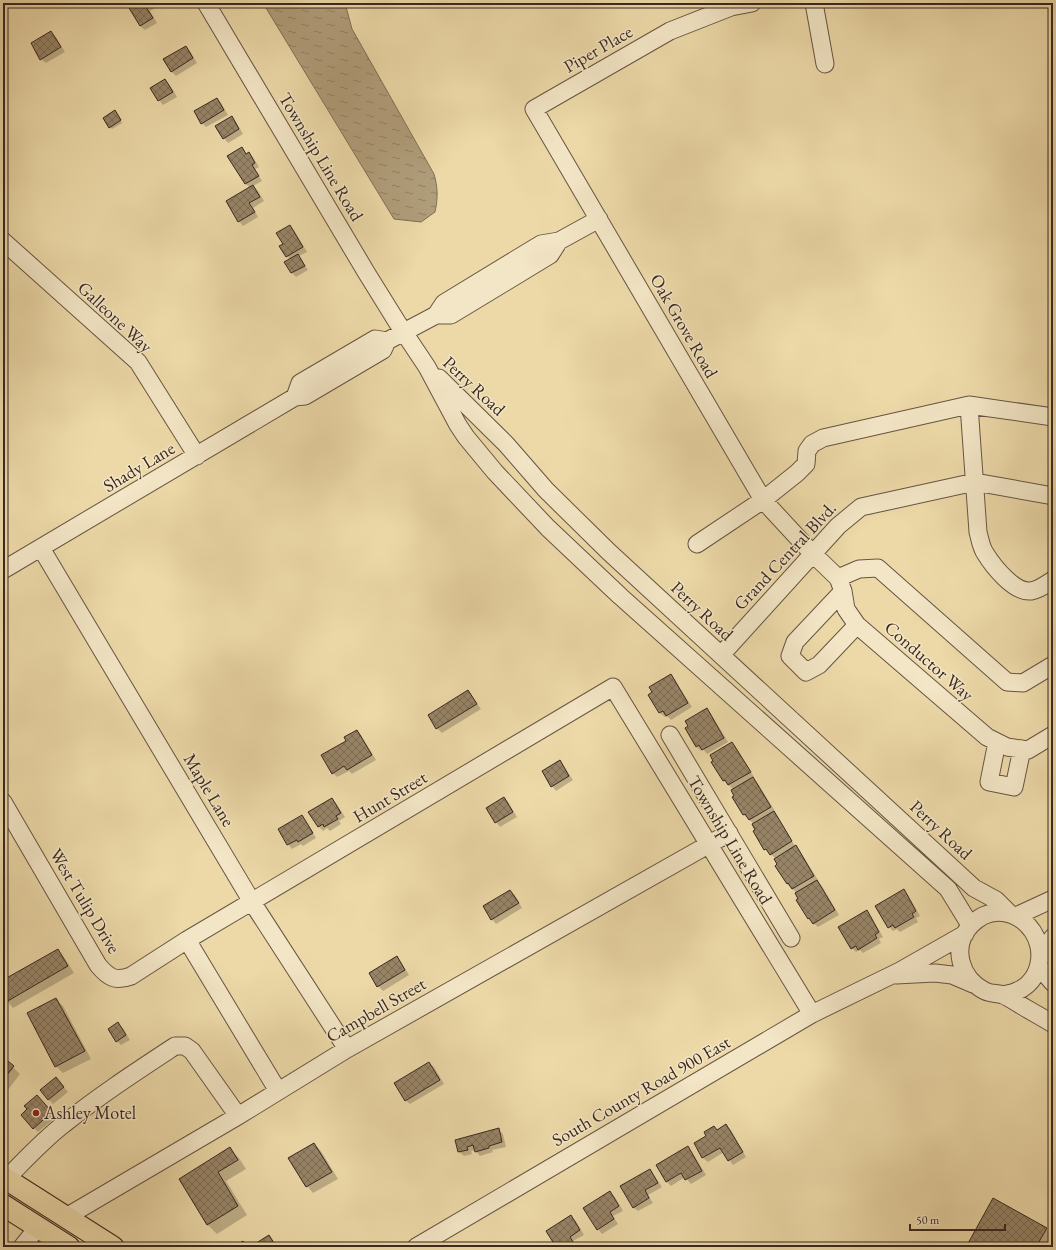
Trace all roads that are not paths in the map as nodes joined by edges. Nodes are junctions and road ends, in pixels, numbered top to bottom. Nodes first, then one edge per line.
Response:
1 (206, 3) edge
2 (752, 3) edge
3 (814, 3) edge
4 (825, 64) dead end
5 (534, 109) joint
6 (599, 219) junction
7 (3, 241) edge
8 (403, 332) junction
9 (427, 367) junction
10 (969, 405) junction
11 (1053, 417) edge
12 (197, 456) junction
13 (975, 482) junction
14 (1053, 496) edge
15 (763, 500) junction
16 (697, 544) dead end
17 (41, 548) junction
18 (812, 553) junction
19 (3, 570) edge
20 (1053, 580) edge
21 (841, 584) junction
22 (857, 625) junction
23 (720, 655) junction
24 (1053, 665) edge
25 (613, 687) joint
26 (670, 735) dead end
27 (1053, 735) edge
28 (997, 742) junction
29 (1022, 749) junction
30 (3, 802) edge
31 (729, 833) junction
32 (708, 844) junction
33 (1053, 899) edge
34 (252, 902) junction
35 (1013, 915) junction
36 (968, 929) junction
37 (1053, 937) edge
38 (791, 938) dead end
39 (187, 940) junction
40 (1041, 960) junction
41 (890, 976) junction
42 (1053, 983) edge
43 (973, 984) junction
44 (1003, 995) junction
45 (812, 1014) junction
46 (1053, 1024) edge
47 (347, 1049) junction
48 (278, 1091) junction
49 (238, 1116) junction
50 (5, 1178) edge
51 (3, 1205) edge
52 (66, 1217) junction
53 (38, 1227) junction
54 (22, 1247) edge
55 (69, 1247) edge
56 (113, 1247) edge
57 (416, 1247) edge

1 - 8 street, Township Line Road
2 - 5 street, Piper Place
3 - 4 street
5 - 6 street, Oak Grove Road
6 - 8 street
6 - 15 street, Oak Grove Road
7 - 12 street, Galleone Way
8 - 9 street, Township Line Road
8 - 12 street, Shady Lane
9 - 23 street, Perry Road
9 - 36 street, Perry Road
10 - 11 street
10 - 13 street
10 - 15 street
12 - 17 street, Shady Lane
13 - 14 street, Grand Central Blvd.
13 - 18 street, Grand Central Blvd.
13 - 20 street
15 - 16 street
15 - 18 street, Oak Grove Road
17 - 19 street, Shady Lane
17 - 34 street, Maple Lane
18 - 21 street
18 - 23 street, Grand Central Blvd.
21 - 22 street, Conductor Way
21 - 22 street
21 - 24 street
22 - 28 street, Conductor Way
23 - 35 street, Perry Road
25 - 32 street, Township Line Road
25 - 34 street, Hunt Street
26 - 31 street
27 - 29 street
28 - 29 street, Conductor Way
28 - 29 street
30 - 39 street, West Tulip Drive
31 - 32 street, Campbell Street
31 - 38 street
32 - 45 street, Township Line Road
32 - 47 street, Campbell Street
33 - 35 street
34 - 39 street, Hunt Street
34 - 47 street, Maple Lane
35 - 36 street
35 - 40 street, Perry Road
36 - 41 street, South County Road 900 East
36 - 43 street
37 - 40 street
39 - 48 street
40 - 42 street, Perry Road
40 - 44 street
41 - 43 street, South County Road 900 East
41 - 45 street, South County Road 900 East
43 - 44 street
44 - 46 street
45 - 57 street, South County Road 900 East
47 - 48 street, Campbell Street
48 - 49 street, Campbell Street
49 - 50 street
49 - 52 street, Campbell Street
50 - 52 main road
51 - 53 main road
52 - 56 main road
53 - 54 street
53 - 55 main road

